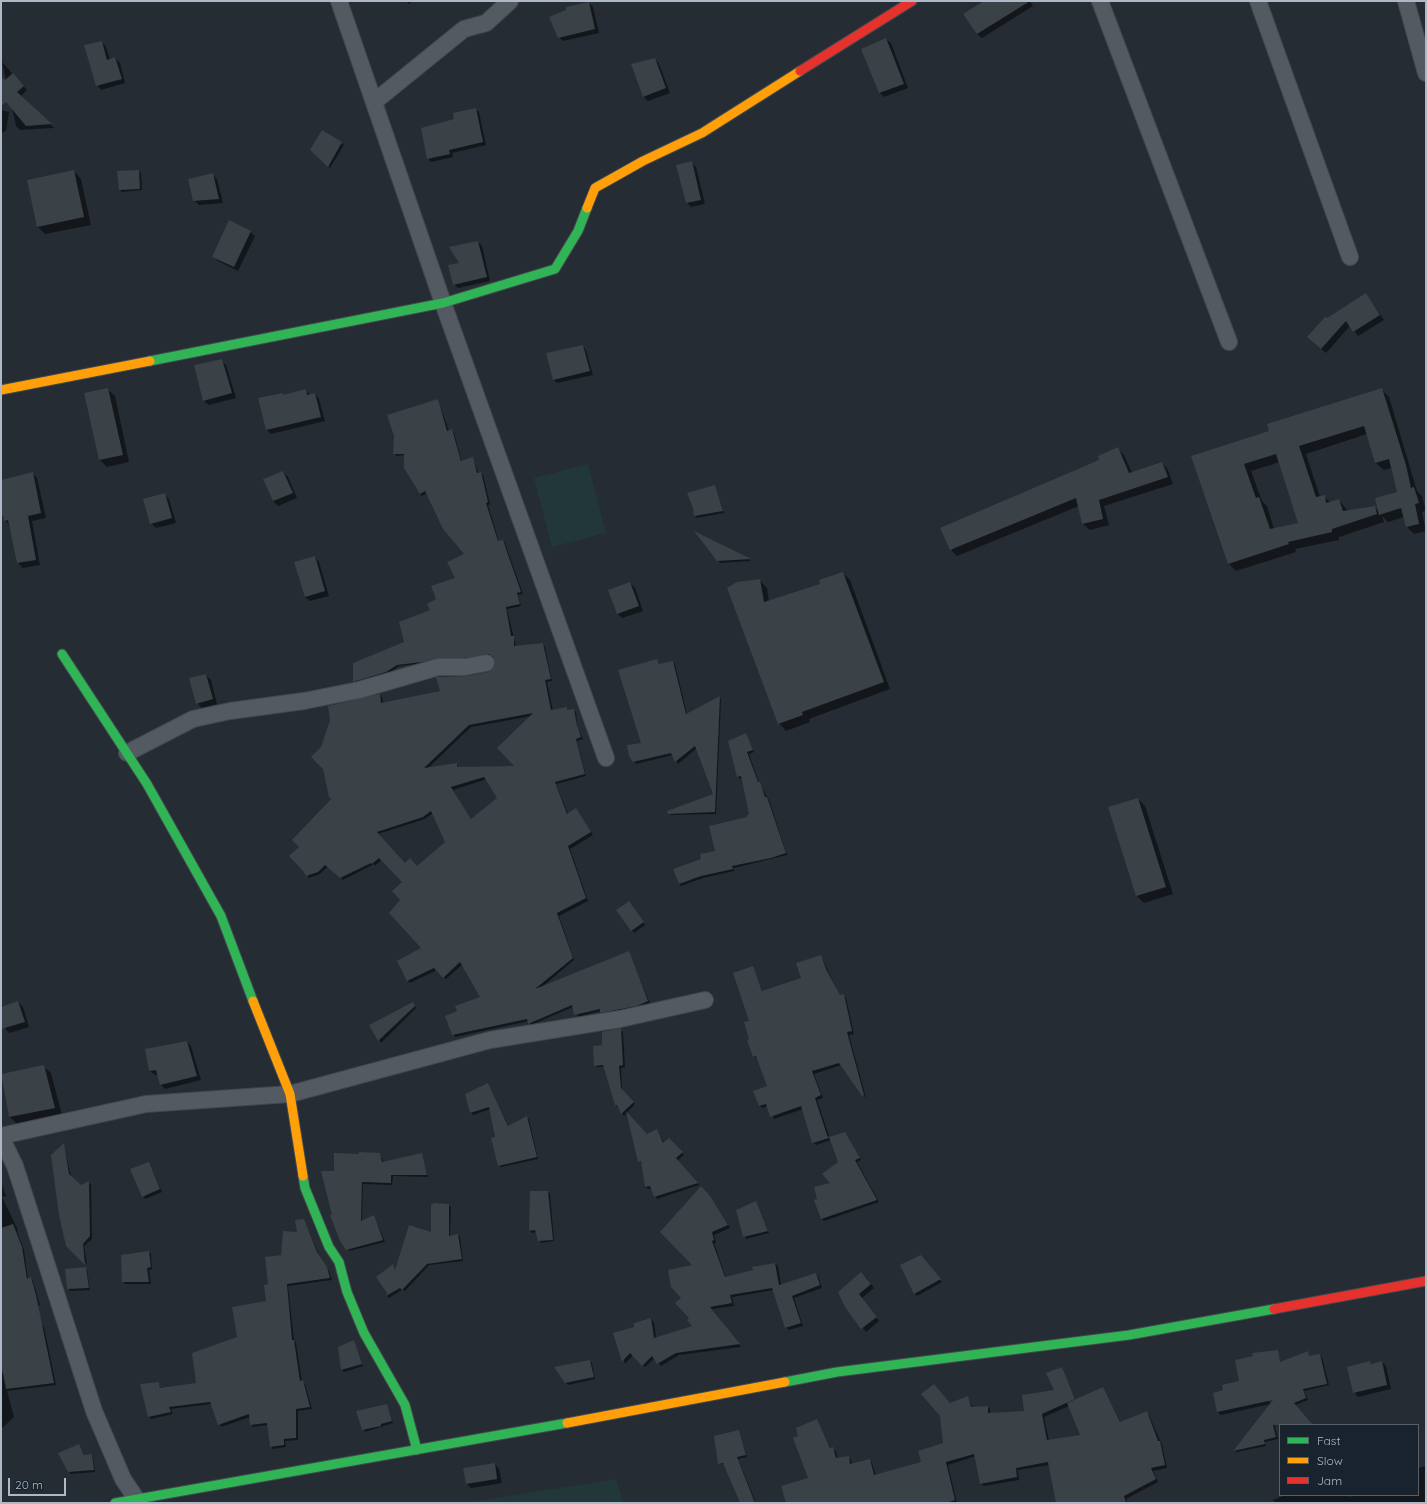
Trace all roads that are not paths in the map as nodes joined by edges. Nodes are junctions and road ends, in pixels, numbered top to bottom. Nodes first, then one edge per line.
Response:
1 (339, 1) edge
2 (510, 1) edge
3 (912, 1) edge
4 (1100, 1) edge
5 (1258, 1) edge
6 (1406, 1) edge
7 (1426, 73) edge
8 (374, 102) junction
9 (1350, 256) dead end
10 (443, 303) junction
11 (1229, 342) dead end
12 (1, 390) edge
13 (62, 654) dead end
14 (486, 663) dead end
15 (127, 753) junction
16 (606, 758) dead end
17 (705, 1000) dead end
18 (290, 1094) junction
19 (1, 1137) edge
20 (1426, 1281) edge
21 (417, 1450) junction
22 (138, 1501) edge
23 (115, 1503) edge

1 - 8 street
2 - 8 street
3 - 10 street
4 - 11 street
5 - 9 street
6 - 7 street
8 - 10 street
10 - 12 street
10 - 16 street
13 - 15 street
14 - 15 street
15 - 18 street
17 - 18 street
18 - 19 street
18 - 21 street
19 - 22 street
20 - 21 street
21 - 22 street
22 - 23 street

